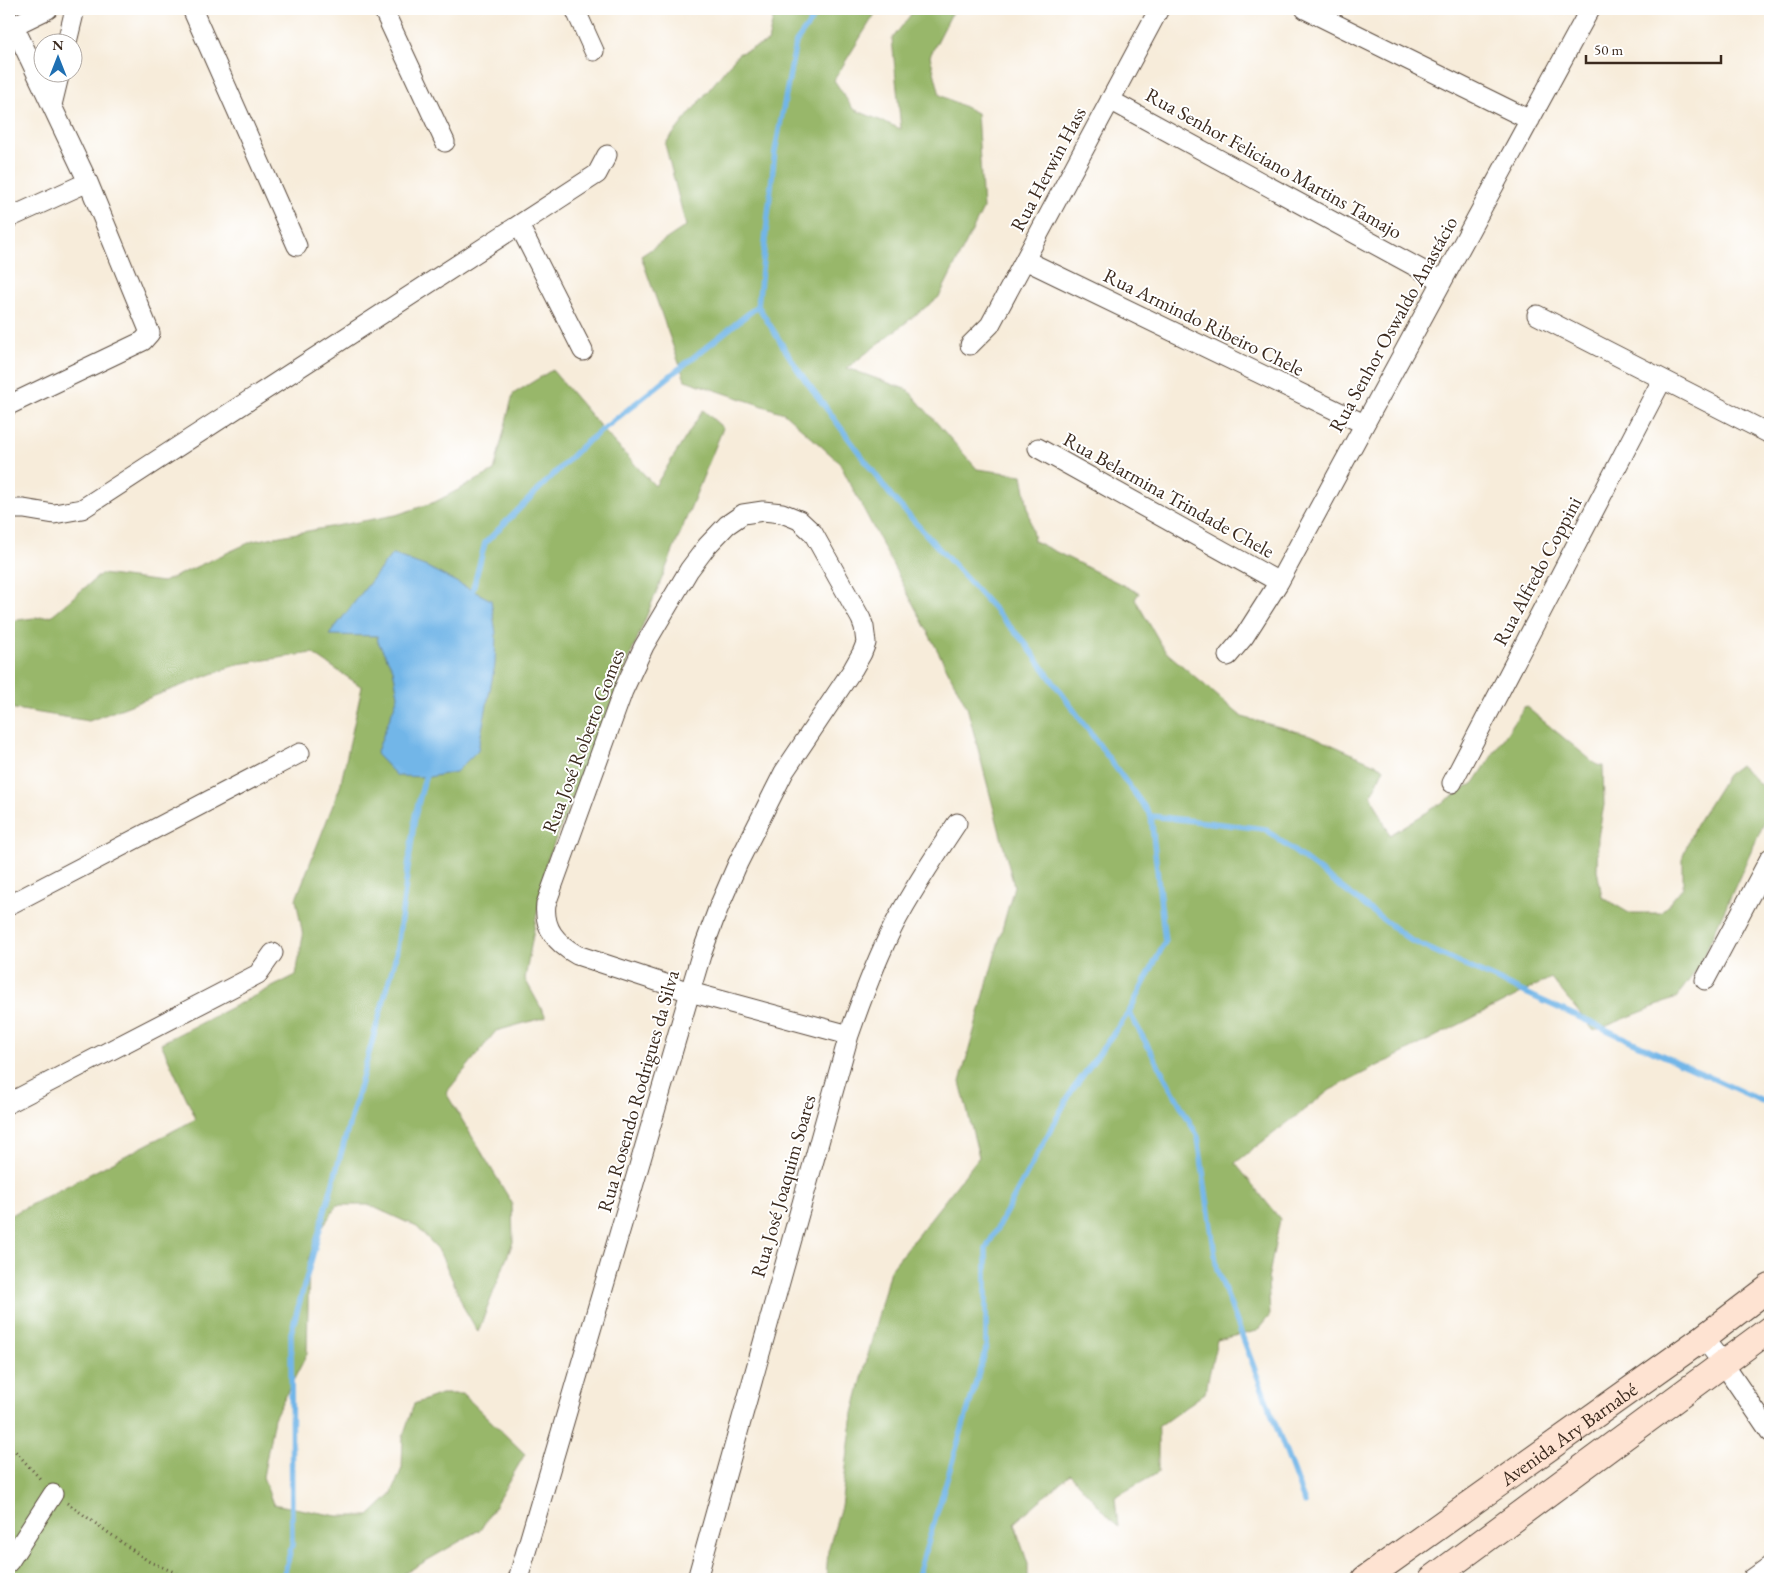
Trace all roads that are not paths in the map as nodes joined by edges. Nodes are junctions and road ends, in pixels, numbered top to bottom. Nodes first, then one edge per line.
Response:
1 (48, 9) edge
2 (75, 9) edge
3 (192, 9) edge
4 (383, 9) edge
5 (575, 9) edge
6 (1159, 9) edge
7 (1305, 9) edge
8 (1590, 9) edge
9 (12, 27) edge
10 (69, 32) edge
11 (594, 50) dead end
12 (58, 82) edge
13 (1110, 100) junction
14 (52, 105) junction
15 (1530, 120) junction
16 (445, 142) dead end
17 (607, 155) dead end
18 (88, 182) junction
19 (9, 218) edge
20 (519, 225) junction
21 (297, 246) dead end
22 (1025, 260) junction
23 (1442, 281) junction
24 (1537, 315) dead end
25 (970, 345) dead end
26 (583, 351) dead end
27 (1662, 380) junction
28 (9, 405) edge
29 (1364, 424) junction
30 (1770, 434) edge
31 (1038, 448) dead end
32 (9, 509) edge
33 (1279, 582) junction
34 (866, 643) joint
35 (1228, 656) dead end
36 (300, 753) dead end
37 (1452, 783) dead end
38 (957, 823) dead end
39 (1770, 858) edge
40 (9, 905) edge
41 (272, 953) dead end
42 (1705, 980) dead end
43 (690, 992) junction
44 (849, 1035) junction
45 (9, 1103) edge
46 (1770, 1287) edge
47 (1770, 1329) edge
48 (1703, 1338) junction
49 (1723, 1363) junction
50 (1770, 1432) edge
51 (53, 1494) road end
52 (9, 1562) edge
53 (1770, 1566) edge
54 (518, 1579) edge
55 (697, 1579) edge
56 (1365, 1579) edge
57 (1432, 1579) edge
58 (1752, 1579) edge

1 - 9 street
2 - 10 street
3 - 21 street
4 - 16 street
5 - 11 street
6 - 13 street, Rua Herwin Hass
7 - 15 street
8 - 15 street, Rua Senhor Oswaldo Anastácio
9 - 14 street
12 - 14 street
13 - 22 street, Rua Herwin Hass
13 - 23 street, Rua Senhor Feliciano Martins Tamajo
14 - 18 street
15 - 23 street, Rua Senhor Oswaldo Anastácio
17 - 20 street
18 - 19 street
18 - 28 street
20 - 26 street
20 - 32 street
22 - 25 street, Rua Herwin Hass
22 - 29 street, Rua Armindo Ribeiro Chele
23 - 29 street, Rua Senhor Oswaldo Anastácio
24 - 27 street
27 - 30 street
27 - 37 street, Rua Alfredo Coppini
29 - 33 street, Rua Senhor Oswaldo Anastácio
31 - 33 street, Rua Belarmina Trindade Chele
33 - 35 street, Rua Senhor Oswaldo Anastácio
34 - 43 street, Rua Rosendo Rodrigues da Silva
34 - 43 street, Rua José Roberto Gomes
36 - 40 street
38 - 44 street, Rua José Joaquim Soares
39 - 42 street
41 - 45 street
43 - 44 street
43 - 54 street, Rua Rosendo Rodrigues da Silva
44 - 55 street, Rua José Joaquim Soares
46 - 48 street, Avenida Ary Barnabé
47 - 49 street, Avenida Ary Barnabé
48 - 49 street
48 - 56 street, Avenida Ary Barnabé
49 - 50 street
49 - 57 street, Avenida Ary Barnabé
51 - 52 street
53 - 58 street

